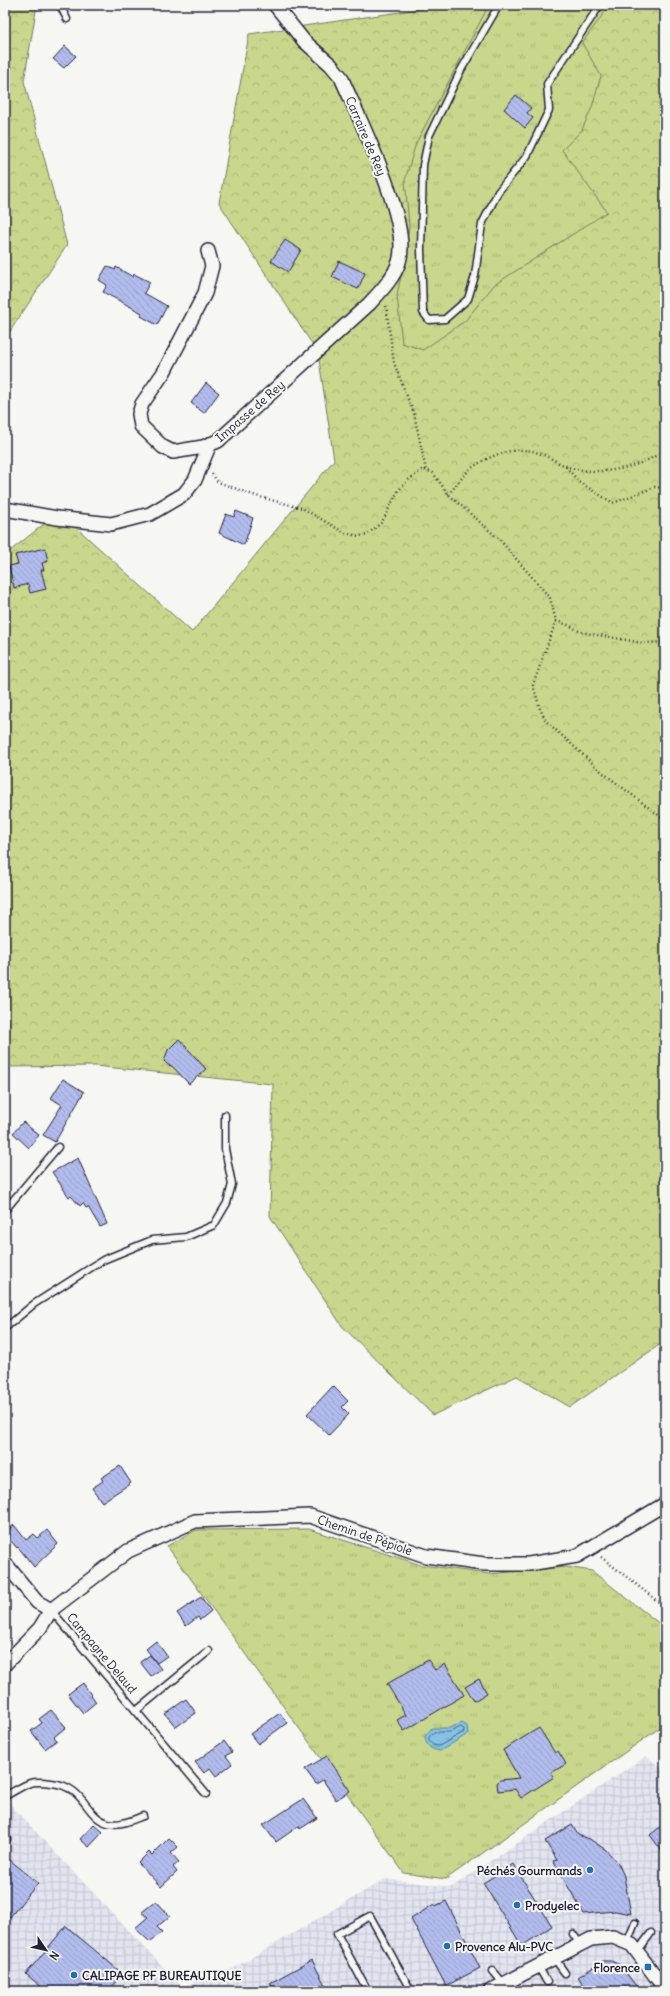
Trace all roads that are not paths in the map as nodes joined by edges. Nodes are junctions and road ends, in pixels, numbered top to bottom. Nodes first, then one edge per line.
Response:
1 (60, 5) edge
2 (276, 5) edge
3 (499, 5) edge
4 (600, 5) edge
5 (66, 19) dead end
6 (208, 251) dead end
7 (384, 288) joint
8 (210, 444) junction
9 (5, 509) edge
10 (225, 1115) dead end
11 (58, 1147) dead end
12 (5, 1210) edge
13 (5, 1328) edge
14 (665, 1504) edge
15 (5, 1563) edge
16 (51, 1610) junction
17 (209, 1651) dead end
18 (5, 1664) edge
19 (136, 1711) junction
20 (206, 1794) dead end
21 (5, 1796) edge
22 (143, 1816) dead end
23 (635, 1923) dead end
24 (651, 1933) dead end
25 (632, 1947) junction
26 (554, 1958) junction
27 (538, 1966) junction
28 (493, 1971) dead end
29 (565, 1973) dead end
30 (547, 1982) dead end
31 (504, 1984) junction
32 (665, 1989) edge
33 (368, 1991) edge
34 (411, 1991) edge
35 (490, 1991) edge

1 - 5 lane
2 - 7 street, Carraire de Rey
3 - 4 lane
6 - 8 street, Impasse de Rey
7 - 8 street, Impasse de Rey
8 - 9 street
10 - 13 lane
11 - 12 lane
14 - 16 street, Chemin de Pépiole
15 - 16 street
16 - 18 street
16 - 19 lane, Campagne Delaud
17 - 19 lane, Campagne Delaud
19 - 20 lane, Campagne Delaud
21 - 22 lane
23 - 25 lane
24 - 25 lane
25 - 26 street
25 - 32 street
26 - 27 street
26 - 29 lane
27 - 30 lane
27 - 31 street
28 - 31 lane
31 - 35 street
33 - 34 lane

